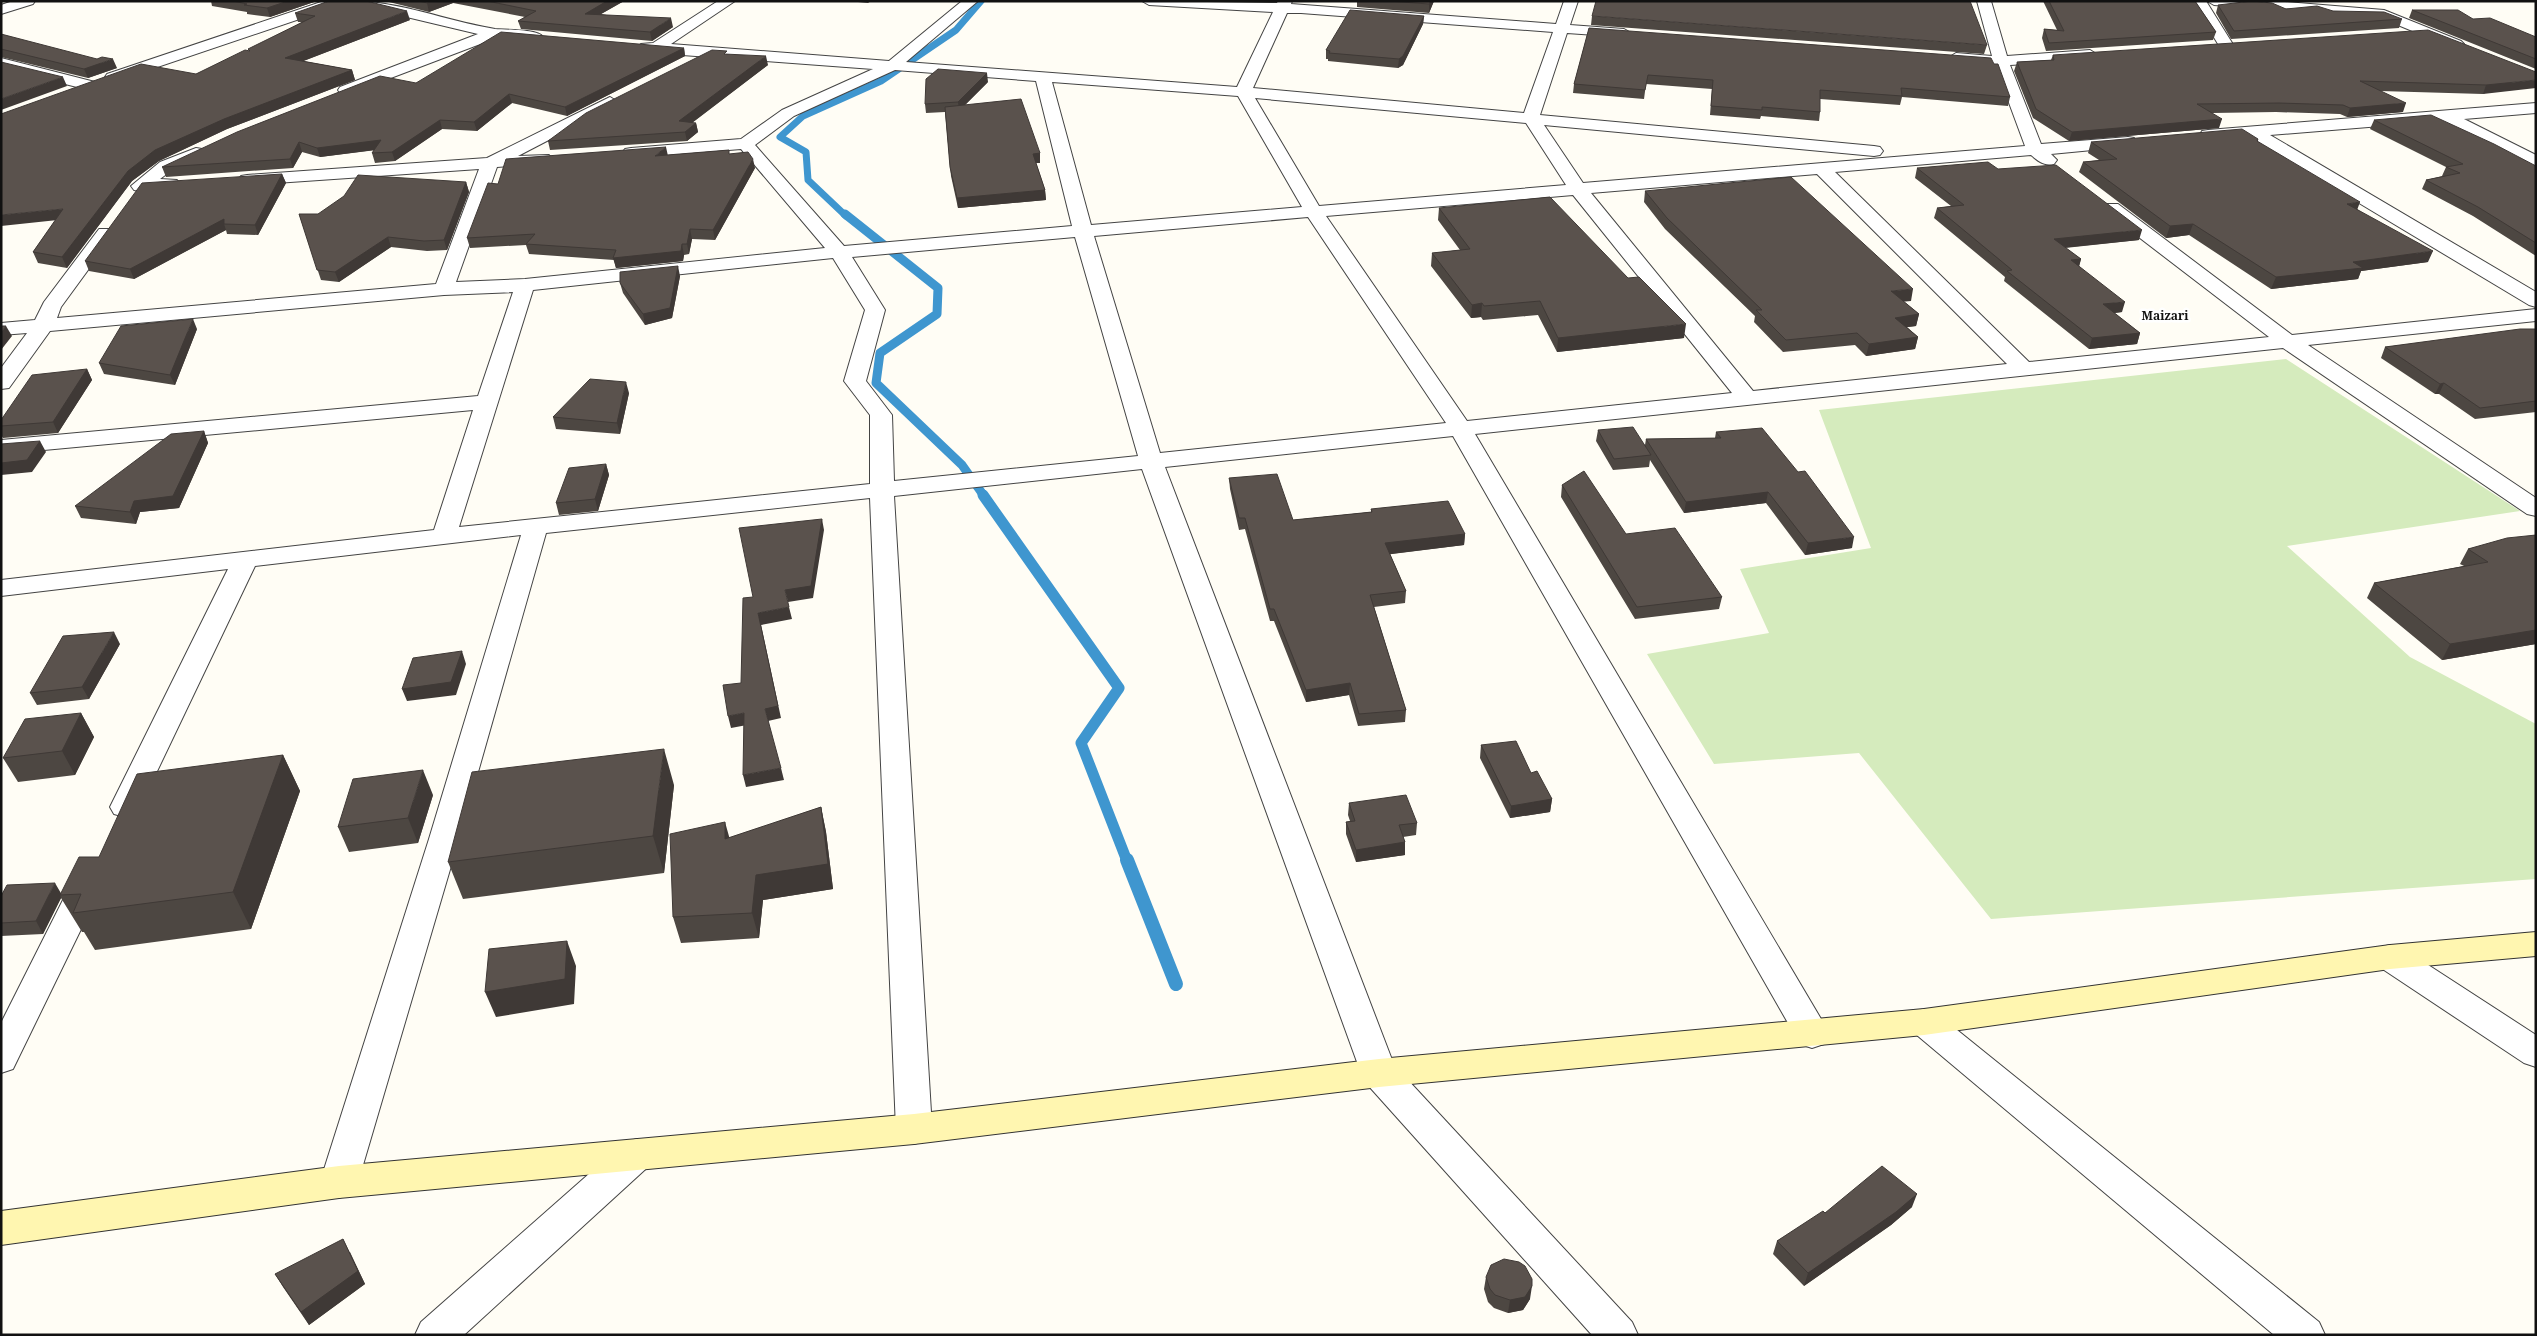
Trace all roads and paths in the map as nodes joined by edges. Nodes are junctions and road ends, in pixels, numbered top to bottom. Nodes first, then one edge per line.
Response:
1 (28, 1) edge
2 (338, 1) edge
3 (357, 1) edge
4 (728, 1) edge
5 (971, 1) edge
6 (1149, 1) edge
7 (1570, 1) edge
8 (1984, 1) edge
9 (2199, 1) edge
10 (2214, 1) edge
11 (1284, 5) edge
12 (1, 10) edge
13 (1562, 29) junction
14 (2426, 32) junction
15 (494, 33) junction
16 (2398, 34) edge
17 (1642, 35) edge
18 (551, 38) edge
19 (627, 45) edge
20 (2245, 45) edge
21 (2226, 46) junction
22 (2207, 47) edge
23 (655, 48) junction
24 (712, 51) junction
25 (2472, 51) edge
26 (2109, 54) edge
27 (1941, 57) edge
28 (2001, 61) junction
29 (1, 63) edge
30 (685, 64) edge
31 (892, 66) junction
32 (1043, 77) junction
33 (89, 85) junction
34 (1243, 92) junction
35 (63, 95) edge
36 (623, 96) edge
37 (329, 97) edge
38 (2536, 108) edge
39 (2444, 115) junction
40 (1531, 118) junction
41 (2250, 131) junction
42 (2192, 136) edge
43 (2143, 140) edge
44 (745, 144) junction
45 (209, 146) edge
46 (2035, 150) junction
47 (618, 154) edge
48 (559, 158) edge
49 (1944, 158) junction
50 (2536, 162) edge
51 (490, 163) junction
52 (1821, 168) junction
53 (2066, 174) edge
54 (234, 181) edge
55 (187, 184) edge
56 (1578, 189) junction
57 (2098, 198) edge
58 (1313, 211) junction
59 (117, 218) edge
60 (1083, 231) junction
61 (839, 252) junction
62 (525, 286) junction
63 (444, 289) junction
64 (2536, 301) edge
65 (2536, 314) edge
66 (43, 326) junction
67 (1, 329) edge
68 (2286, 341) junction
69 (2024, 369) junction
70 (1, 383) edge
71 (1747, 398) junction
72 (488, 402) junction
73 (1460, 428) junction
74 (1, 448) edge
75 (1151, 461) junction
76 (882, 489) junction
77 (2536, 509) edge
78 (536, 526) junction
79 (444, 536) junction
80 (246, 559) junction
81 (1, 588) edge
82 (115, 827) edge
83 (102, 854) edge
84 (2536, 944) edge
85 (2390, 957) junction
86 (1924, 1022) junction
87 (1812, 1034) junction
88 (2536, 1053) edge
89 (1, 1059) edge
90 (1379, 1073) junction
91 (914, 1129) junction
92 (637, 1154) junction
93 (338, 1182) junction
94 (1, 1228) edge
95 (435, 1335) edge
96 (1618, 1335) edge
97 (2305, 1335) edge

1 - 12 street
2 - 33 street
3 - 15 street
4 - 23 street
5 - 31 street
6 - 11 street
7 - 13 street
8 - 28 street
9 - 21 street
10 - 14 street
11 - 13 street
11 - 34 street
13 - 17 street
13 - 40 street
14 - 16 street
14 - 25 street
15 - 18 street
15 - 37 street
19 - 23 street
20 - 21 street
21 - 22 street
23 - 24 street
24 - 30 street
24 - 31 street
26 - 28 street
27 - 28 street
28 - 46 street
29 - 33 street
31 - 32 street
31 - 44 street
32 - 34 street
32 - 60 street
33 - 35 street
34 - 40 street
34 - 58 street
36 - 51 street
38 - 39 street
39 - 41 street
39 - 50 street
40 - 49 street
40 - 56 street
41 - 42 street
41 - 64 street
43 - 46 street
44 - 47 street
44 - 61 street
45 - 55 street
46 - 49 street
46 - 53 street
48 - 51 street
49 - 52 street
51 - 54 street
51 - 63 street
52 - 56 street
52 - 69 street
56 - 58 street
56 - 71 street
57 - 68 street
58 - 60 street
58 - 73 street
59 - 66 street
60 - 61 street
60 - 75 street
61 - 62 street
61 - 76 street
62 - 63 street
62 - 72 street
63 - 66 street
65 - 68 street
66 - 67 street
66 - 70 street
68 - 69 street
68 - 77 street
69 - 71 street
71 - 73 street
72 - 74 street
72 - 79 street
73 - 75 street
73 - 87 street
75 - 76 street
75 - 90 street
76 - 78 street
76 - 91 street
78 - 79 street
78 - 93 street
79 - 80 street
80 - 81 street
80 - 82 street
83 - 89 street
84 - 85 main road
85 - 86 main road
85 - 88 street
86 - 87 main road
86 - 97 street
87 - 90 main road
90 - 91 main road
90 - 96 street
91 - 92 main road
92 - 93 main road
92 - 95 street
93 - 94 main road

